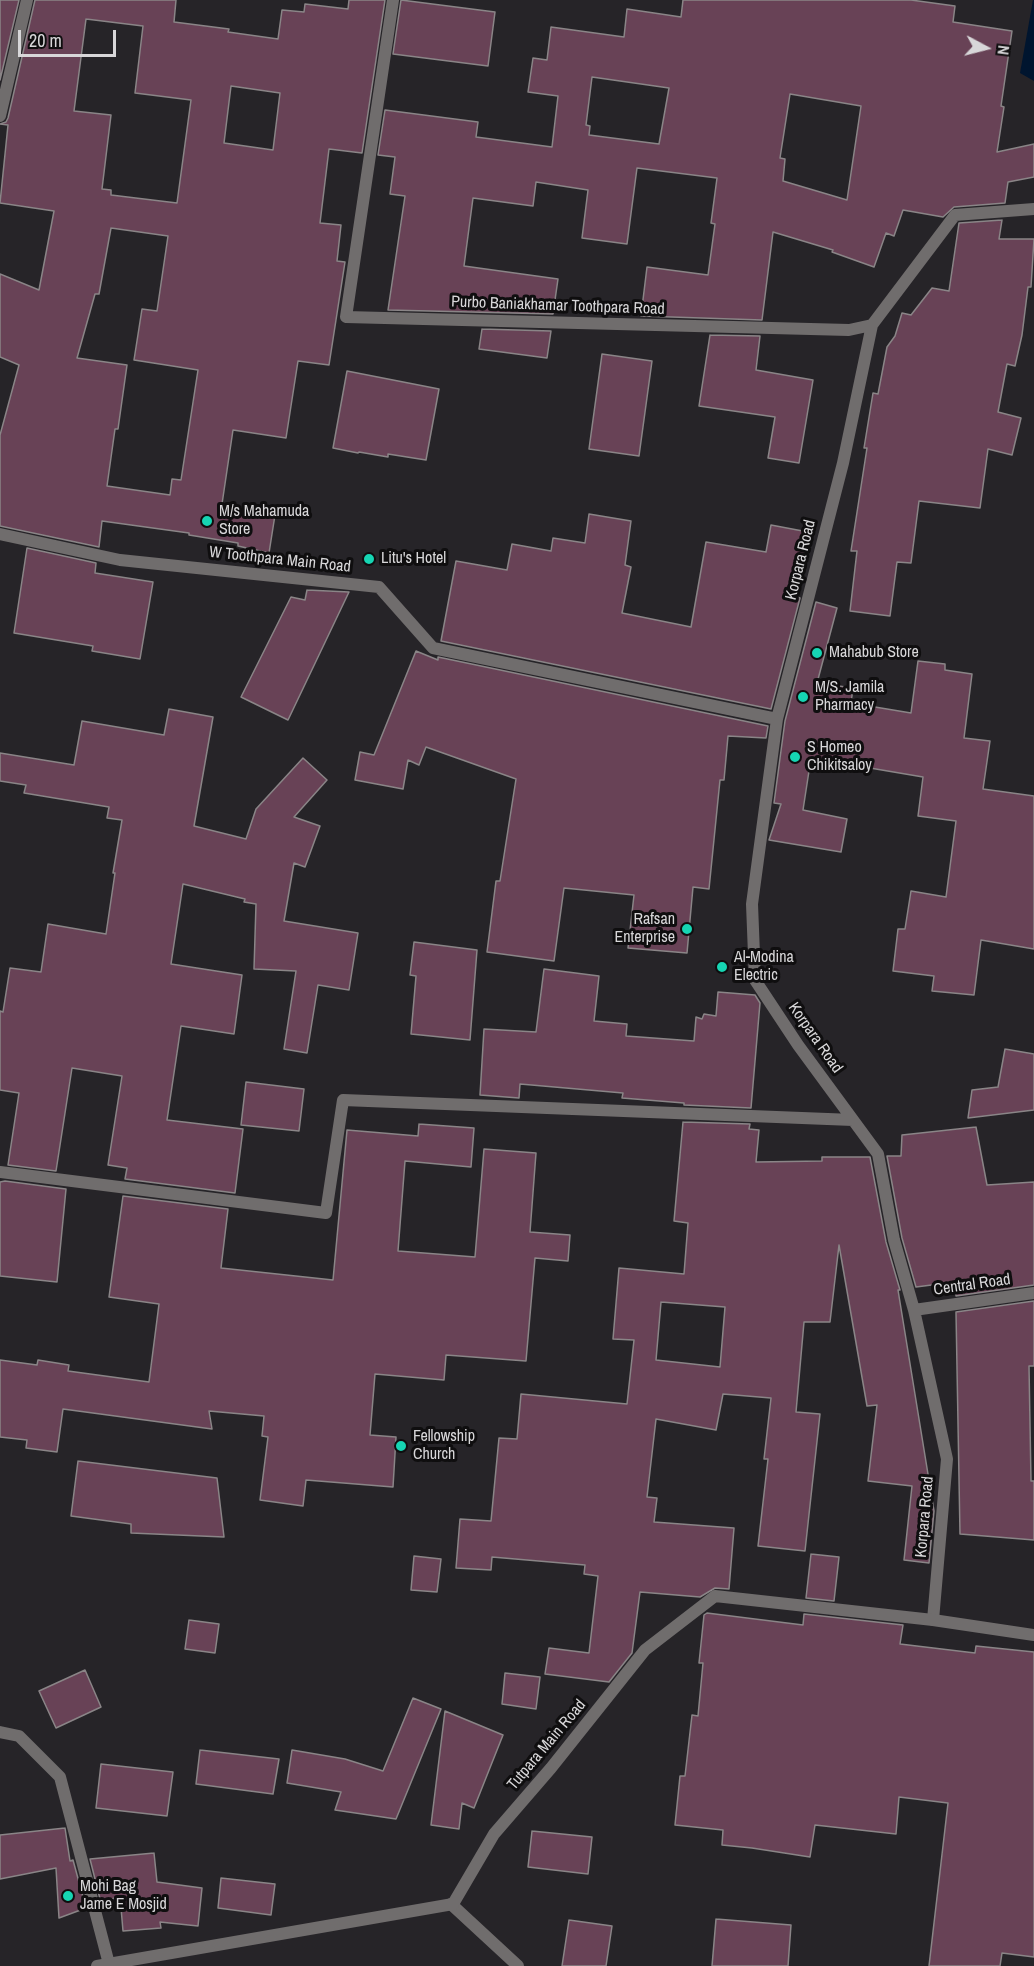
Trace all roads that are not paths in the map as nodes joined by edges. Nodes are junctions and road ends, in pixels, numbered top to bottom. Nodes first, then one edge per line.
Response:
1 (27, 0) edge
2 (393, 0) edge
3 (0, 116) edge
4 (1034, 209) edge
5 (872, 324) junction
6 (0, 534) edge
7 (777, 719) junction
8 (853, 1120) junction
9 (0, 1172) edge
10 (1034, 1293) edge
11 (914, 1310) junction
12 (933, 1620) junction
13 (1034, 1635) edge
14 (0, 1732) edge
15 (451, 1904) junction
16 (103, 1965) edge
17 (518, 1966) edge

1 - 3 street
2 - 5 street, Purbo Baniakhamar Toothpara Road
4 - 5 street
5 - 7 street, Korpara Road
6 - 7 street, W Toothpara Main Road
7 - 8 street, Korpara Road
8 - 9 street
8 - 11 street, Korpara Road
10 - 11 street, Central Road
11 - 12 street, Korpara Road
12 - 13 street, Tutpara Main Road
12 - 15 street, Tutpara Main Road
14 - 16 street
15 - 16 street
15 - 17 street

